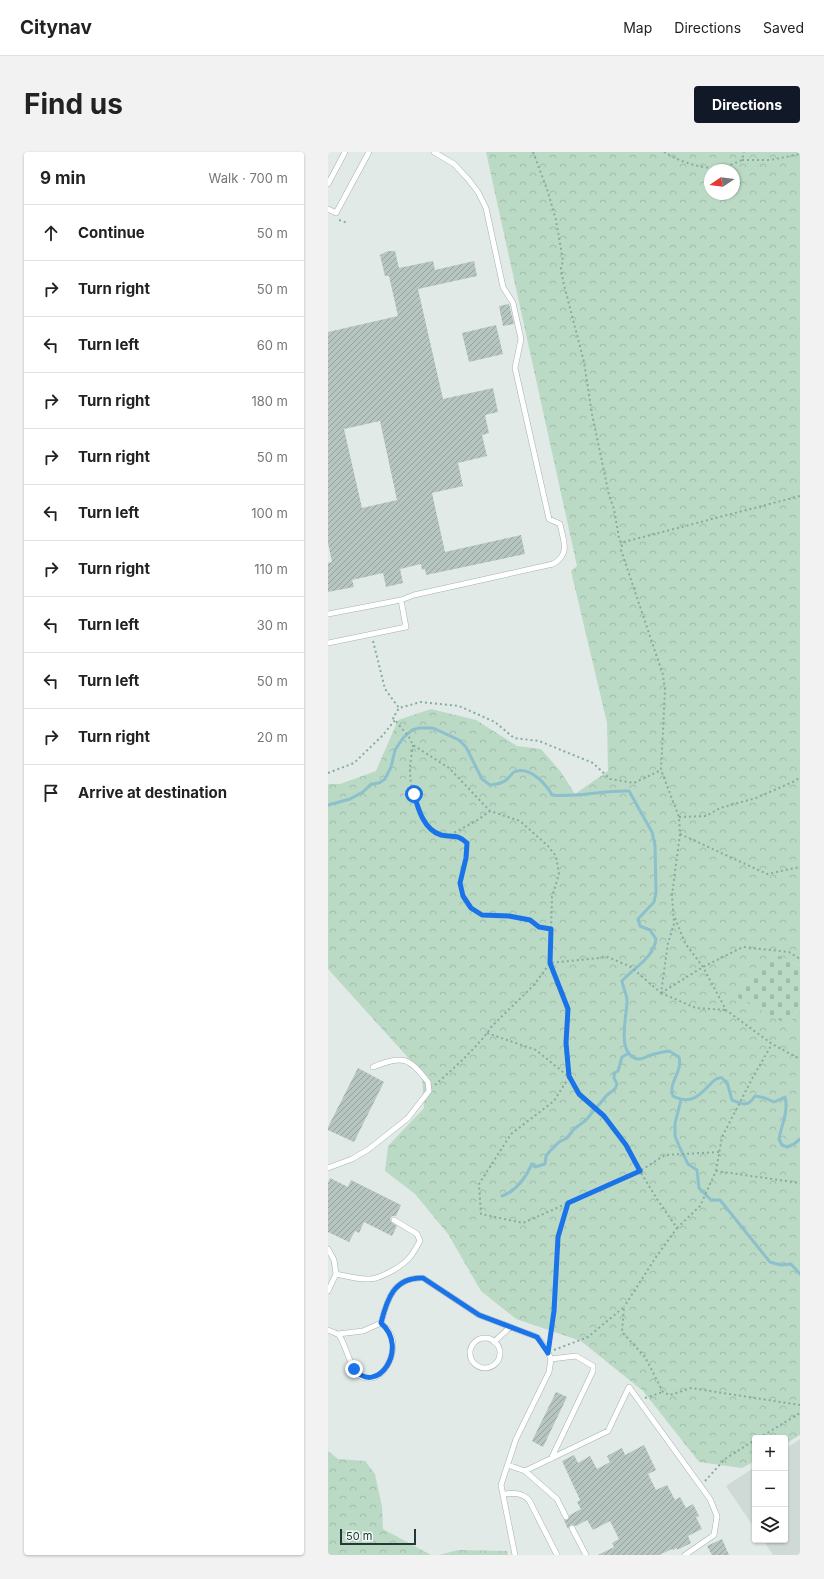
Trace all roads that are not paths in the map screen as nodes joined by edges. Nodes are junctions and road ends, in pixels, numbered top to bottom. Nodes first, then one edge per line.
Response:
1 (345, 152) edge
2 (369, 152) edge
3 (434, 152) edge
4 (328, 184) edge
5 (328, 209) edge
6 (401, 600) junction
7 (328, 614) edge
8 (328, 643) edge
9 (374, 1067) dead end
10 (328, 1168) edge
11 (394, 1220) dead end
12 (328, 1249) edge
13 (336, 1274) junction
14 (328, 1291) edge
15 (381, 1323) junction
16 (510, 1327) junction
17 (328, 1330) edge
18 (338, 1334) junction
19 (494, 1342) junction
20 (551, 1359) junction
21 (551, 1459) junction
22 (508, 1465) junction
23 (525, 1471) junction
24 (503, 1494) junction
25 (566, 1517) dead end
26 (572, 1528) dead end
27 (515, 1555) edge
28 (557, 1555) edge
29 (586, 1555) edge
30 (685, 1555) edge

1 - 4 lane
2 - 5 lane
3 - 6 lane
6 - 7 lane
6 - 8 lane
9 - 10 lane
11 - 13 lane
12 - 13 lane
13 - 14 lane
15 - 16 lane
15 - 18 lane
15 - 18 lane
16 - 19 lane
16 - 20 lane
17 - 18 lane
19 - 19 lane
20 - 21 lane
20 - 22 lane
21 - 23 lane
21 - 30 lane
22 - 23 lane
22 - 24 lane
23 - 25 lane
24 - 27 lane
24 - 28 lane
26 - 29 lane

